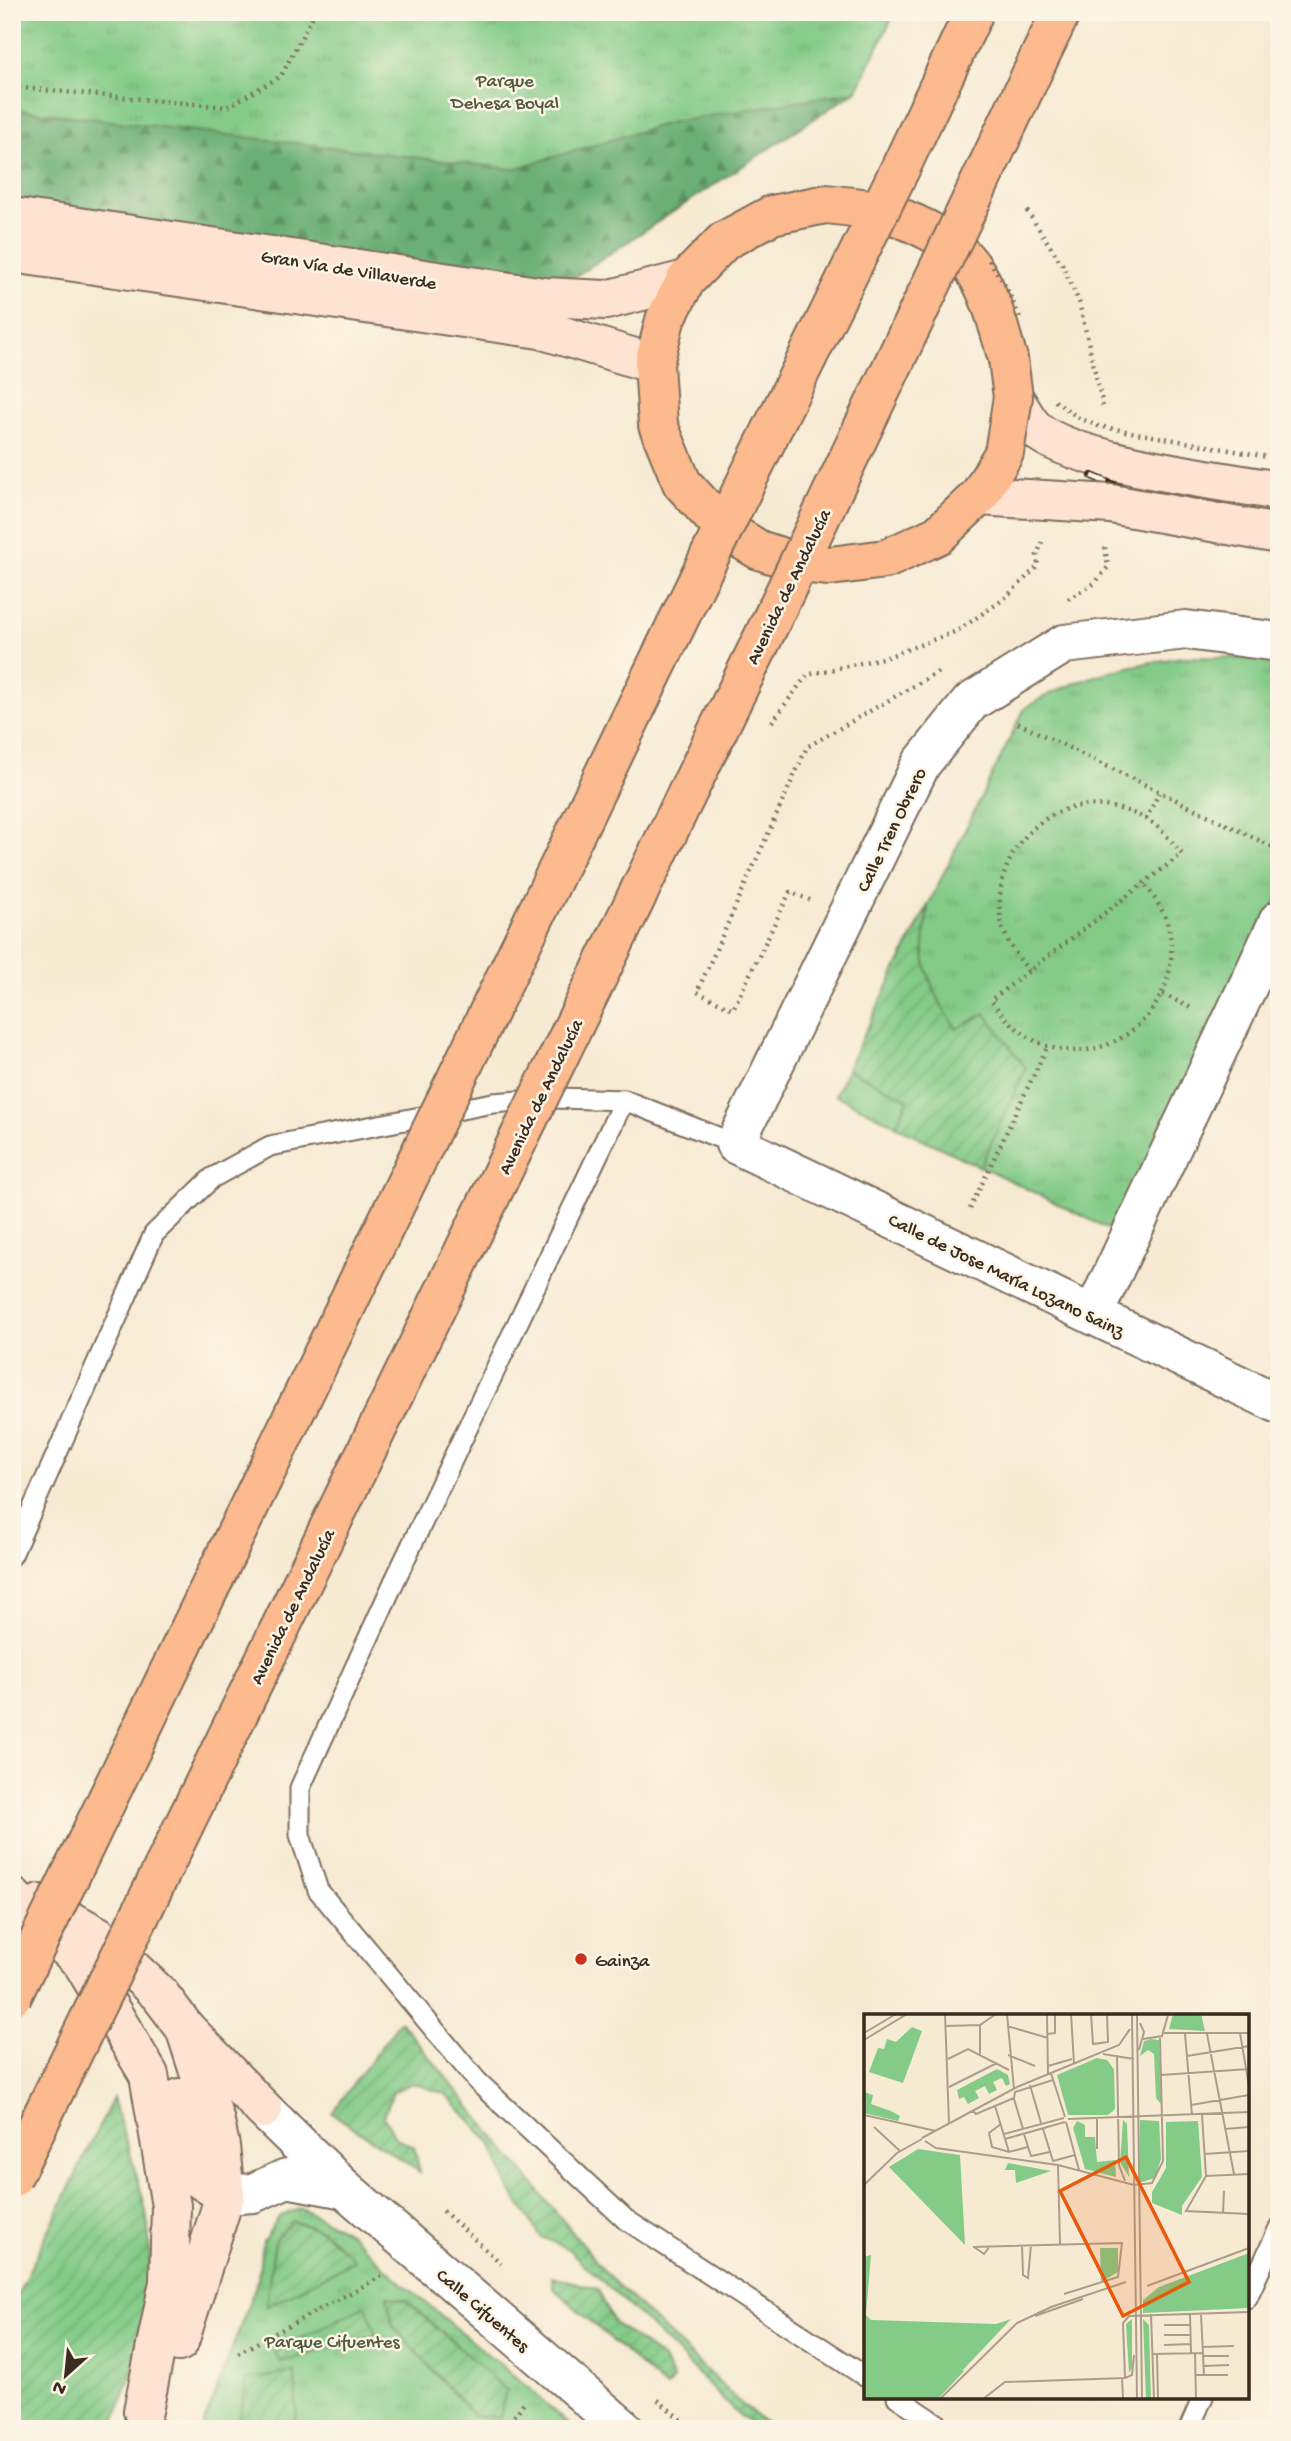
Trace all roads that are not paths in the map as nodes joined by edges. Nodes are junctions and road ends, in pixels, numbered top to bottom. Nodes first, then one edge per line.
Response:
1 (974, 12) edge
2 (1061, 12) edge
3 (880, 210) junction
4 (12, 217) edge
5 (950, 246) junction
6 (12, 253) edge
7 (686, 280) junction
8 (654, 364) junction
9 (1013, 397) junction
10 (1279, 491) edge
11 (979, 496) junction
12 (723, 528) junction
13 (1279, 534) edge
14 (799, 563) junction
15 (1279, 642) edge
16 (1279, 920) edge
17 (624, 1100) junction
18 (734, 1144) junction
19 (1093, 1315) junction
20 (1279, 1404) edge
21 (12, 1555) edge
22 (12, 1889) edge
23 (12, 1897) edge
24 (82, 1962) junction
25 (12, 1996) edge
26 (185, 2028) junction
27 (263, 2109) junction
28 (204, 2125) junction
29 (12, 2178) edge
30 (168, 2184) junction
31 (345, 2189) junction
32 (225, 2195) junction
33 (1279, 2228) edge
34 (1249, 2294) edge
35 (864, 2375) edge
36 (900, 2399) edge
37 (1202, 2399) edge
38 (139, 2420) edge
39 (624, 2429) edge
40 (945, 2429) edge
41 (1189, 2429) edge

1 - 3 main road, bridge
2 - 5 main road, Avenida de Andalucía, bridge
3 - 5 main road
3 - 7 main road, bridge
3 - 12 main road, bridge
4 - 7 street, Gran Vía de Villaverde, bridge
5 - 9 main road, bridge
5 - 14 main road, Avenida de Andalucía, bridge
6 - 8 street, Gran Vía de Villaverde, bridge
7 - 8 main road, bridge
8 - 12 main road, bridge
9 - 10 street
9 - 11 main road, bridge
11 - 13 street, bridge
11 - 14 main road, bridge
12 - 14 main road
12 - 25 main road, bridge
14 - 29 main road, Avenida de Andalucía, bridge
15 - 18 street, Calle Tren Obrero
16 - 19 street
17 - 18 lane
17 - 21 lane
17 - 35 lane
18 - 19 street, Calle de Jose María Lozano Sainz
19 - 20 street, Calle de Jose María Lozano Sainz
22 - 26 street
23 - 24 street
24 - 28 street
24 - 30 street
26 - 27 street
26 - 28 street
27 - 28 street
27 - 31 street, Calle Cifuentes
28 - 30 street
28 - 32 street
30 - 38 street
31 - 32 street
31 - 39 street, Calle Cifuentes
32 - 38 street
33 - 34 lane
36 - 40 lane
37 - 41 lane

